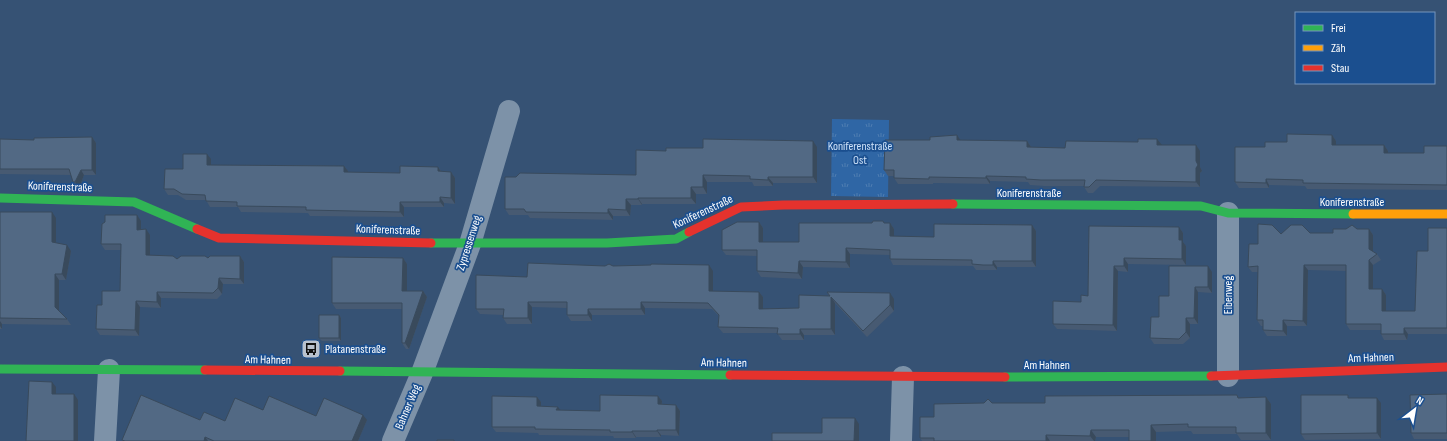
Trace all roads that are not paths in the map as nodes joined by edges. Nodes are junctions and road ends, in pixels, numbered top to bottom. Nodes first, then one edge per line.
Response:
1 (509, 110) dead end
2 (0, 198) edge
3 (1228, 214) junction
4 (1447, 214) edge
5 (470, 244) junction
6 (1447, 367) edge
7 (0, 369) edge
8 (109, 370) junction
9 (422, 373) junction
10 (1228, 376) junction
11 (903, 377) junction
12 (105, 441) edge
13 (394, 441) edge
14 (901, 441) edge

1 - 5 street, Zypressenweg
2 - 5 street, Koniferenstraße
3 - 4 street, Koniferenstraße
3 - 5 street, Koniferenstraße
3 - 10 street, Eibenweg
5 - 9 street, Zypressenweg
6 - 10 street, Am Hahnen
7 - 8 street, Am Hahnen
8 - 9 street, Am Hahnen
8 - 12 street
9 - 11 street, Am Hahnen
9 - 13 street, Bahner Weg
10 - 11 street, Am Hahnen
11 - 14 street

